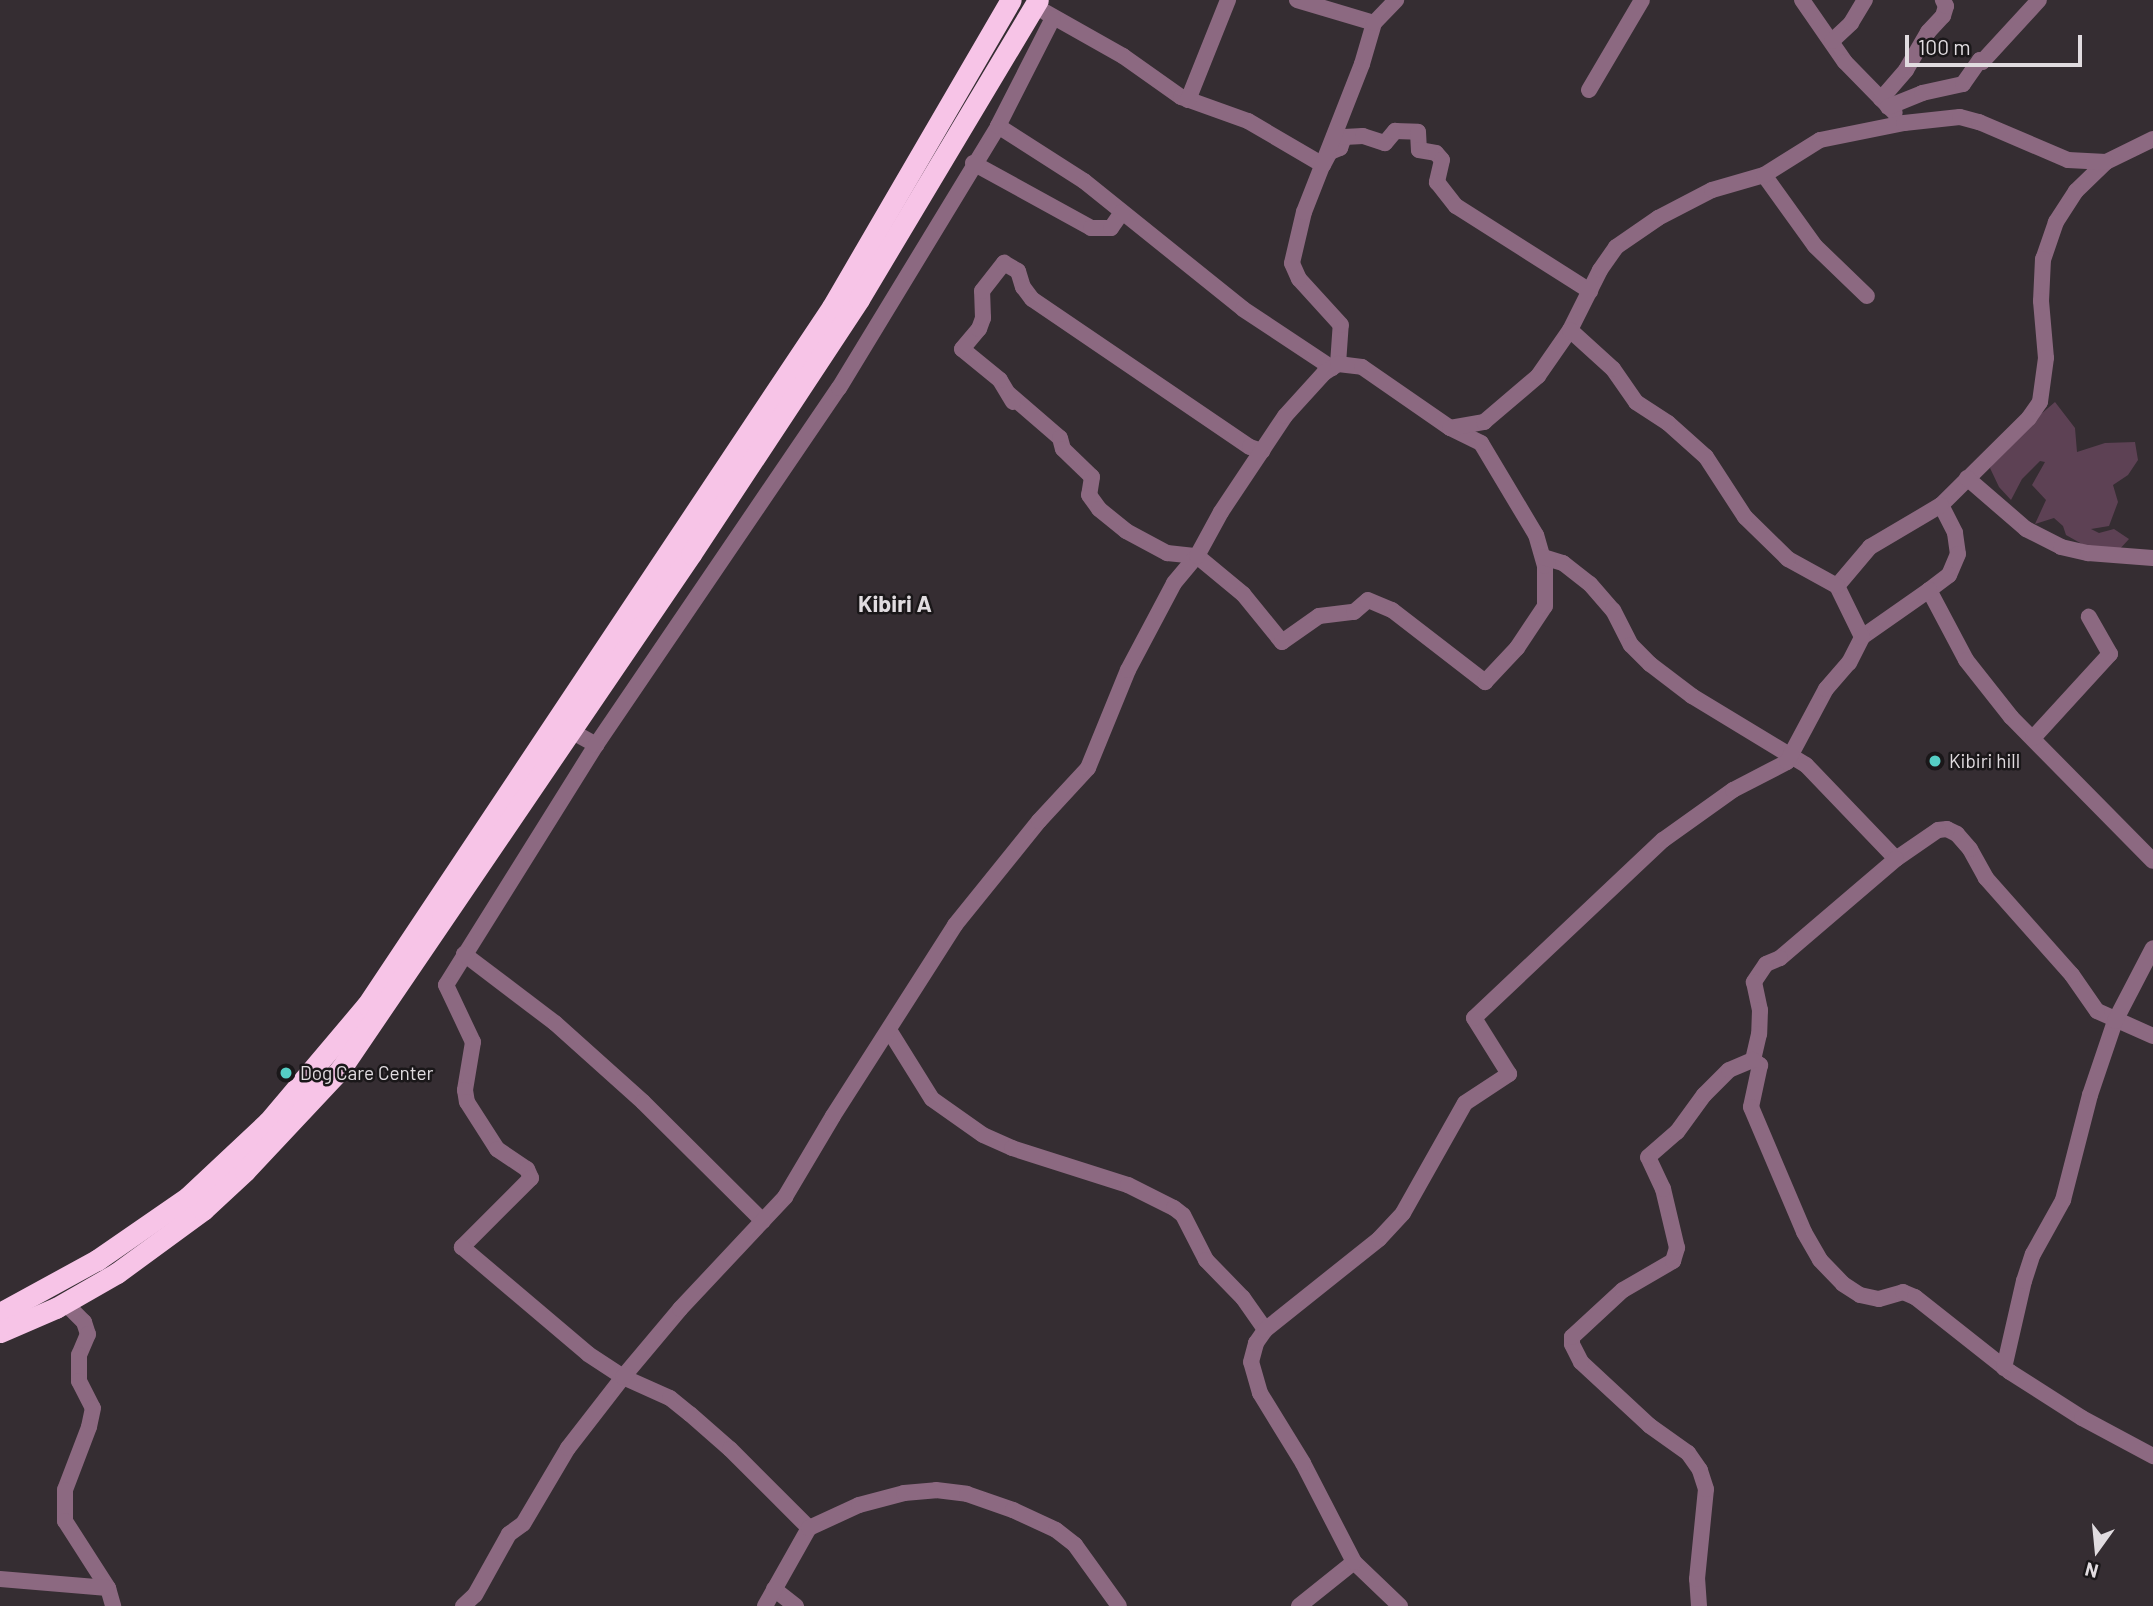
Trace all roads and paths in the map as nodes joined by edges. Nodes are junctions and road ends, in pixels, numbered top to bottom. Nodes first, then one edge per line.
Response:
1 (1011, 0) edge
2 (1228, 0) edge
3 (1297, 0) edge
4 (1396, 0) edge
5 (1642, 0) edge
6 (1802, 0) edge
7 (1865, 0) edge
8 (1943, 0) edge
9 (2039, 0) edge
10 (1042, 7) edge
11 (1374, 23) junction
12 (1832, 41) junction
13 (1590, 90) dead end
14 (1188, 100) junction
15 (1885, 103) junction
16 (1904, 123) junction
17 (998, 126) junction
18 (2153, 139) edge
19 (2106, 162) junction
20 (973, 163) junction
21 (1324, 164) junction
22 (1764, 174) junction
23 (1122, 212) junction
24 (877, 270) junction
25 (901, 284) junction
26 (1590, 291) junction
27 (1867, 296) dead end
28 (1570, 330) junction
29 (1335, 366) junction
30 (1009, 394) junction
31 (1018, 415) dead end
32 (1484, 422) junction
33 (1450, 428) junction
34 (1481, 443) junction
35 (1262, 451) junction
36 (1967, 478) junction
37 (1941, 505) junction
38 (1197, 556) junction
39 (1543, 557) junction
40 (2153, 558) edge
41 (1837, 586) junction
42 (1929, 590) junction
43 (2089, 617) dead end
44 (1862, 637) junction
45 (571, 731) junction
46 (2033, 738) junction
47 (596, 745) junction
48 (1793, 755) junction
49 (1896, 859) junction
50 (2153, 861) edge
51 (2153, 948) edge
52 (464, 954) junction
53 (2115, 1021) junction
54 (889, 1030) junction
55 (2153, 1036) edge
56 (1753, 1060) junction
57 (763, 1221) junction
58 (65, 1303) junction
59 (0, 1313) edge
60 (1265, 1330) junction
61 (0, 1332) edge
62 (2004, 1368) junction
63 (623, 1377) junction
64 (2153, 1456) edge
65 (810, 1528) junction
66 (1353, 1562) junction
67 (0, 1579) edge
68 (108, 1588) junction
69 (774, 1590) junction
70 (113, 1606) edge
71 (463, 1606) edge
72 (765, 1606) edge
73 (796, 1606) edge
74 (1119, 1606) edge
75 (1299, 1606) edge
76 (1400, 1606) edge
77 (1699, 1606) edge

1 - 59 highway
2 - 14 street
3 - 11 street
4 - 11 street
5 - 13 street
6 - 12 street
7 - 12 street
8 - 15 street
9 - 15 street
10 - 14 street
10 - 17 street
10 - 24 highway
11 - 21 street
12 - 15 street
14 - 21 street
15 - 16 street
16 - 19 street
16 - 22 street
17 - 20 street
17 - 23 street
18 - 19 street
19 - 36 street
20 - 23 street
20 - 25 street
21 - 26 street
21 - 29 street
22 - 26 street
22 - 27 street
23 - 29 street
24 - 25 street
24 - 45 highway
25 - 47 street
26 - 28 street
28 - 32 street
28 - 41 street
29 - 33 street
29 - 35 street
30 - 31 street
30 - 35 street
30 - 38 street
32 - 33 street
32 - 34 street
33 - 34 street
34 - 39 street
35 - 38 street
36 - 37 street
36 - 40 street
37 - 41 street
37 - 42 street
38 - 39 street
38 - 54 street
39 - 48 street
41 - 44 street
42 - 44 street
42 - 46 street
43 - 46 street
44 - 48 street
45 - 47 street
45 - 58 highway
46 - 50 street
47 - 52 street
48 - 49 street
48 - 60 street
49 - 53 street
49 - 56 street
51 - 53 street
52 - 57 street
52 - 63 street
53 - 55 street
53 - 62 street
54 - 57 street
54 - 60 street
56 - 62 street
56 - 77 street
57 - 63 street
58 - 61 highway
58 - 68 street
60 - 66 street
62 - 64 street
63 - 65 street
63 - 71 street
65 - 69 street
65 - 74 street
66 - 75 street
66 - 76 street
67 - 68 street
68 - 70 street
69 - 72 street
69 - 73 street

